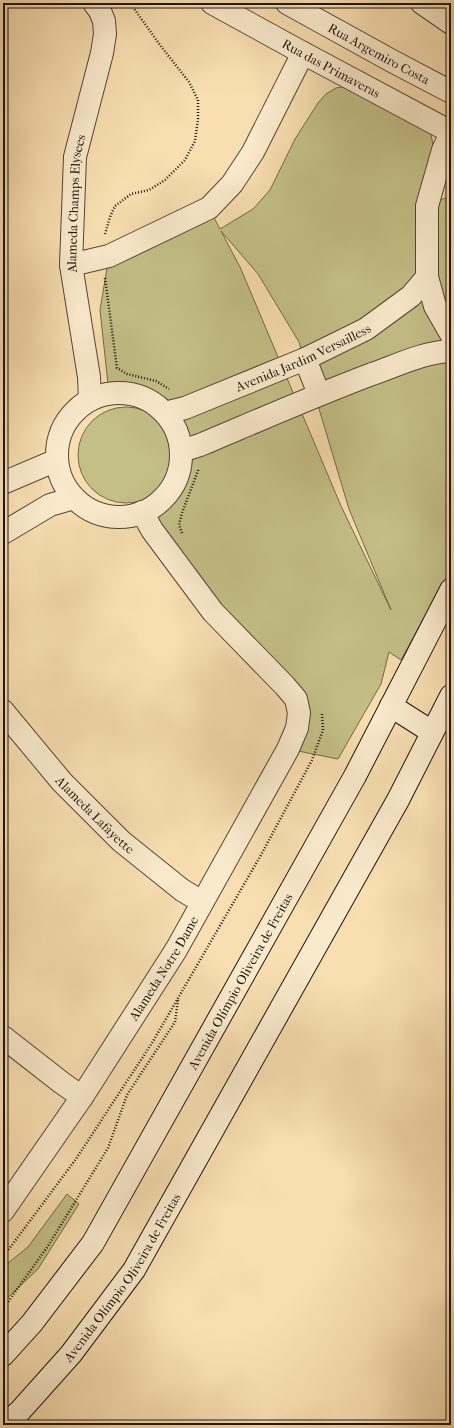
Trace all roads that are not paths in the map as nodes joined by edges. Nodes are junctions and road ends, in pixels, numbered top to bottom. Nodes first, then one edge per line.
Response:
1 (212, 3) edge
2 (287, 3) edge
3 (422, 3) edge
4 (97, 7) edge
5 (451, 23) edge
6 (303, 53) junction
7 (392, 61) junction
8 (369, 88) junction
9 (451, 92) edge
10 (451, 132) edge
11 (71, 265) junction
12 (427, 277) junction
13 (451, 334) edge
14 (451, 351) edge
15 (305, 359) junction
16 (319, 394) junction
17 (90, 400) junction
18 (175, 410) junction
19 (190, 448) junction
20 (56, 460) junction
21 (3, 483) edge
22 (74, 498) junction
23 (142, 512) junction
24 (3, 533) edge
25 (451, 590) edge
26 (451, 696) edge
27 (391, 706) junction
28 (3, 711) edge
29 (432, 732) junction
30 (202, 902) junction
31 (3, 1037) edge
32 (82, 1097) junction
33 (3, 1211) edge
34 (3, 1355) edge
35 (4, 1425) edge

1 - 6 street, Rua das Primaveras
2 - 7 street, Rua Argemiro Costa
3 - 5 street
4 - 11 street, Alameda Champs Elysees
6 - 8 street, Rua das Primaveras
6 - 11 street
7 - 8 street
7 - 9 street, Rua Argemiro Costa
8 - 10 street, Rua das Primaveras
10 - 12 street
11 - 17 street, Alameda Champs Elysees
12 - 13 street
12 - 15 street, Avenida Jardim Versailless
14 - 16 street
15 - 16 street
15 - 18 street, Avenida Jardim Versailless
16 - 19 street
17 - 18 street
17 - 20 street
18 - 19 street
19 - 23 street
20 - 21 street
20 - 22 street
22 - 23 street
22 - 24 street
23 - 30 street, Alameda Notre Dame
25 - 27 street, Avenida Olímpio Oliveira de Freitas
26 - 29 street, Avenida Olímpio Oliveira de Freitas
27 - 29 street
27 - 34 street, Avenida Olímpio Oliveira de Freitas
28 - 30 street, Alameda Lafayette
29 - 35 street, Avenida Olímpio Oliveira de Freitas
30 - 32 street, Alameda Notre Dame
31 - 32 street
32 - 33 street, Alameda Notre Dame

